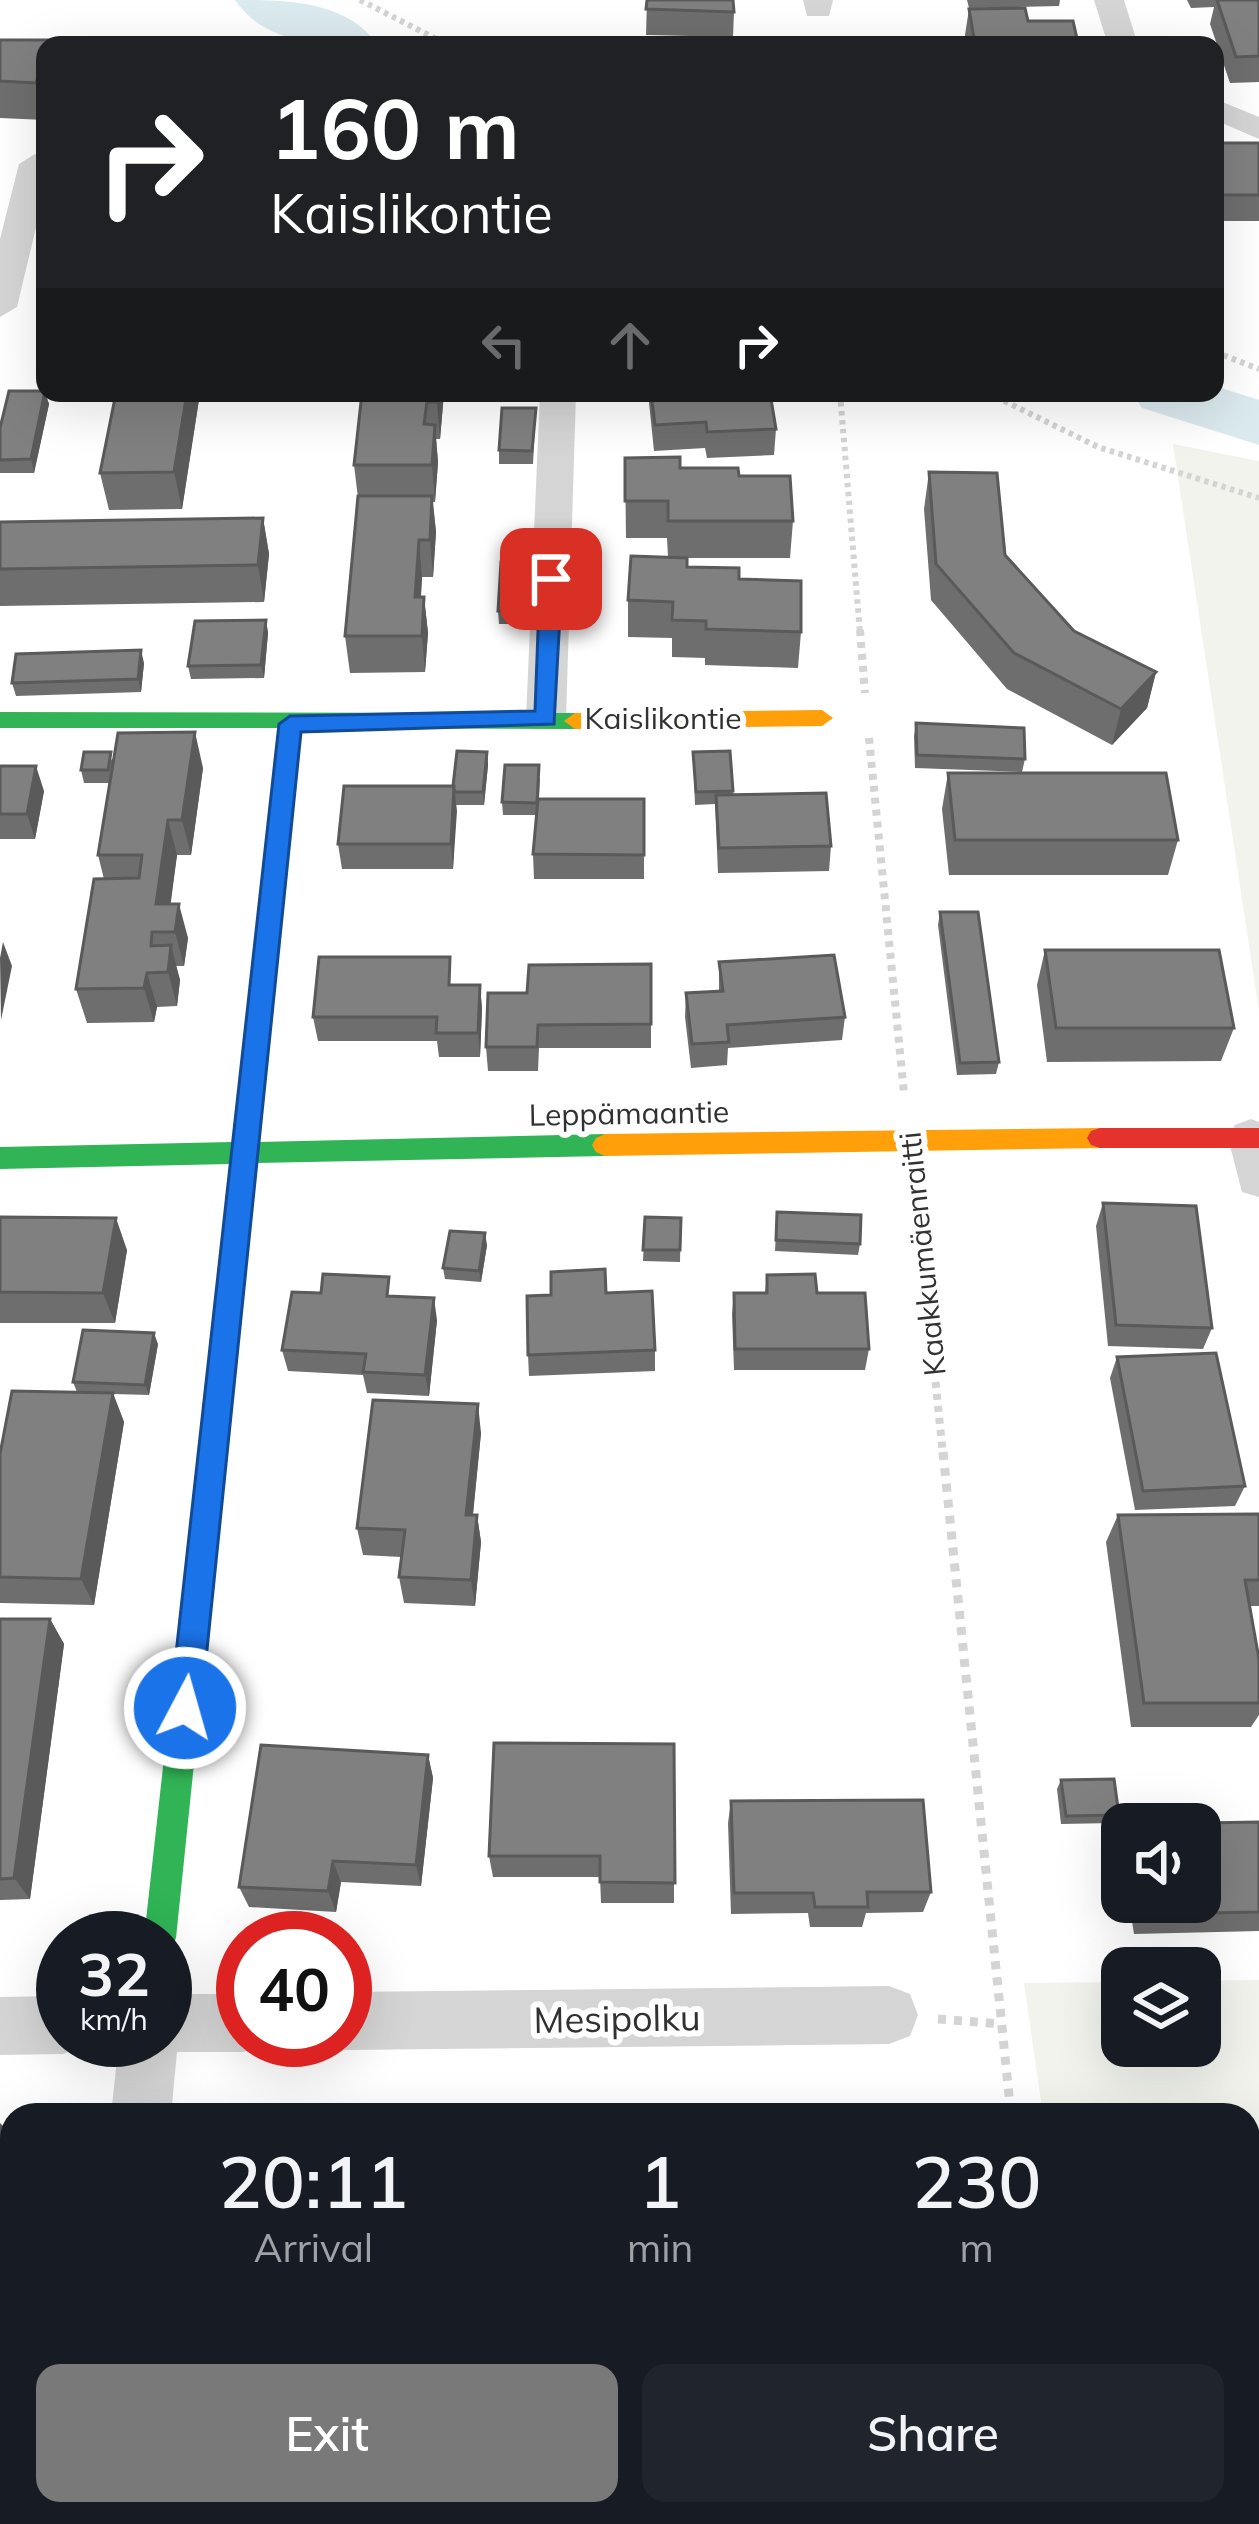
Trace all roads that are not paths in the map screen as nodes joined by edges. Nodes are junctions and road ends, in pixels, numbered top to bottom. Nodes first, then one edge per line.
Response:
1 (1108, 0) edge
2 (1120, 36) edge
3 (1224, 112) edge
4 (1259, 129) edge
5 (36, 164) edge
6 (0, 165) edge
7 (36, 178) edge
8 (0, 308) edge
9 (558, 402) edge
10 (546, 718) junction
11 (822, 718) dead end
12 (0, 721) edge
13 (290, 724) junction
14 (1256, 1152) edge
15 (247, 1154) junction
16 (0, 1158) edge
17 (163, 1911) edge
18 (889, 2015) dead end
19 (372, 2021) edge
20 (36, 2025) edge
21 (0, 2026) edge
22 (145, 2067) edge
23 (142, 2103) edge

1 - 2 street
3 - 4 street
5 - 6 street
7 - 8 street
9 - 10 street
10 - 11 street, Kaislikontie
10 - 13 street, Kaislikontie
12 - 13 street, Kaislikontie
13 - 15 street
14 - 15 street, Leppämaantie
15 - 16 street, Leppämaantie
15 - 17 street
18 - 19 street, Mesipolku
20 - 21 street
22 - 23 street

